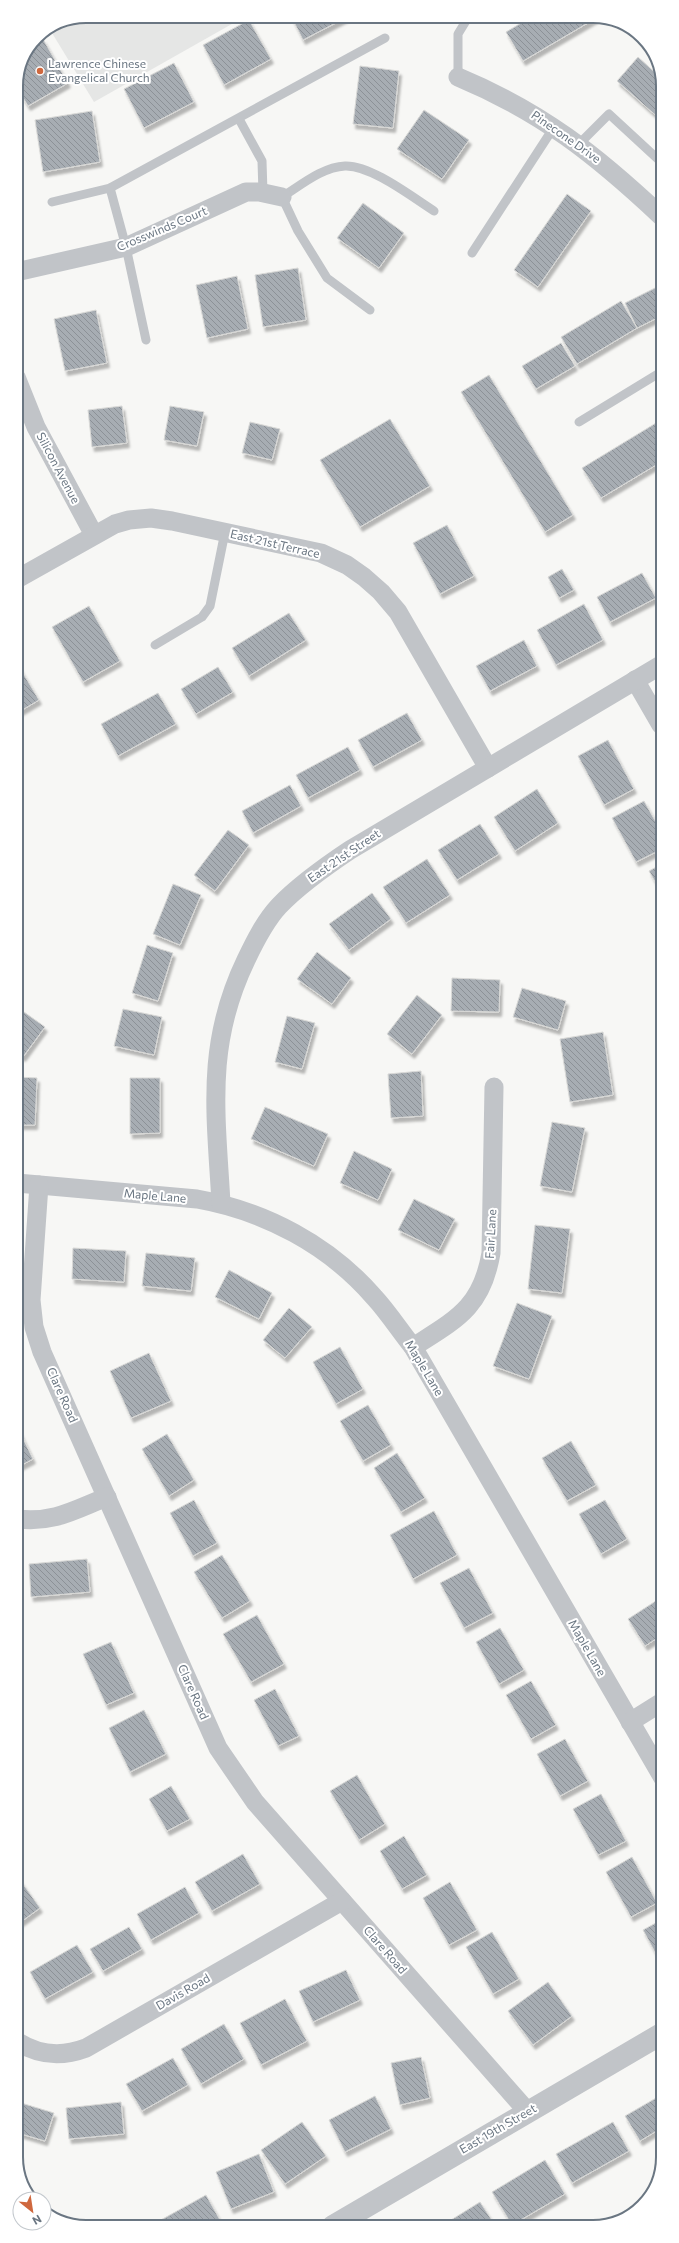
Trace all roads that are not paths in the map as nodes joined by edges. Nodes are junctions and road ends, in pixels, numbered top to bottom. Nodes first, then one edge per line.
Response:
1 (465, 23) edge
2 (385, 38) dead end
3 (458, 77) joint
4 (239, 119) junction
5 (554, 127) junction
6 (579, 144) junction
7 (656, 157) edge
8 (110, 188) junction
9 (263, 193) junction
10 (282, 197) junction
11 (52, 202) dead end
12 (434, 210) dead end
13 (656, 211) edge
14 (126, 248) junction
15 (472, 253) dead end
16 (23, 270) edge
17 (370, 310) dead end
18 (146, 340) dead end
19 (656, 375) edge
20 (23, 394) edge
21 (579, 422) dead end
22 (225, 532) junction
23 (94, 535) junction
24 (23, 576) edge
25 (155, 645) dead end
26 (656, 668) edge
27 (635, 680) junction
28 (656, 716) edge
29 (488, 768) junction
30 (494, 1087) dead end
31 (23, 1184) edge
32 (39, 1185) junction
33 (221, 1203) junction
34 (413, 1347) junction
35 (107, 1497) junction
36 (23, 1520) edge
37 (656, 1706) edge
38 (630, 1722) junction
39 (656, 1766) edge
40 (342, 1900) junction
41 (656, 2037) edge
42 (23, 2045) edge
43 (528, 2112) junction
44 (343, 2220) edge

1 - 3 lane
2 - 4 lane
3 - 5 street, Pinecone Drive
4 - 8 lane
4 - 9 lane
5 - 6 street, Pinecone Drive
5 - 15 lane
6 - 7 lane
6 - 13 street, Pinecone Drive
8 - 11 lane
8 - 14 lane
9 - 10 street, Crosswinds Court
9 - 14 street, Crosswinds Court
10 - 12 lane
10 - 17 lane
14 - 16 street, Crosswinds Court
14 - 18 lane
19 - 21 lane
20 - 23 street, Silicon Avenue
22 - 23 street, East 21st Terrace
22 - 25 lane
22 - 29 street, East 21st Terrace
23 - 24 street, East 21st Terrace
26 - 27 street, East 21st Street
27 - 28 street
27 - 29 street, East 21st Street
29 - 33 street, East 21st Street
30 - 34 street, Fair Lane
31 - 32 street, Maple Lane
32 - 33 street, Maple Lane
32 - 35 street, Clare Road
33 - 34 street, Maple Lane
34 - 38 street, Maple Lane
35 - 36 street
35 - 40 street, Clare Road
37 - 38 street
38 - 39 street, Maple Lane
40 - 42 street, Davis Road
40 - 43 street, Clare Road
41 - 43 street, East 19th Street
43 - 44 street, East 19th Street

